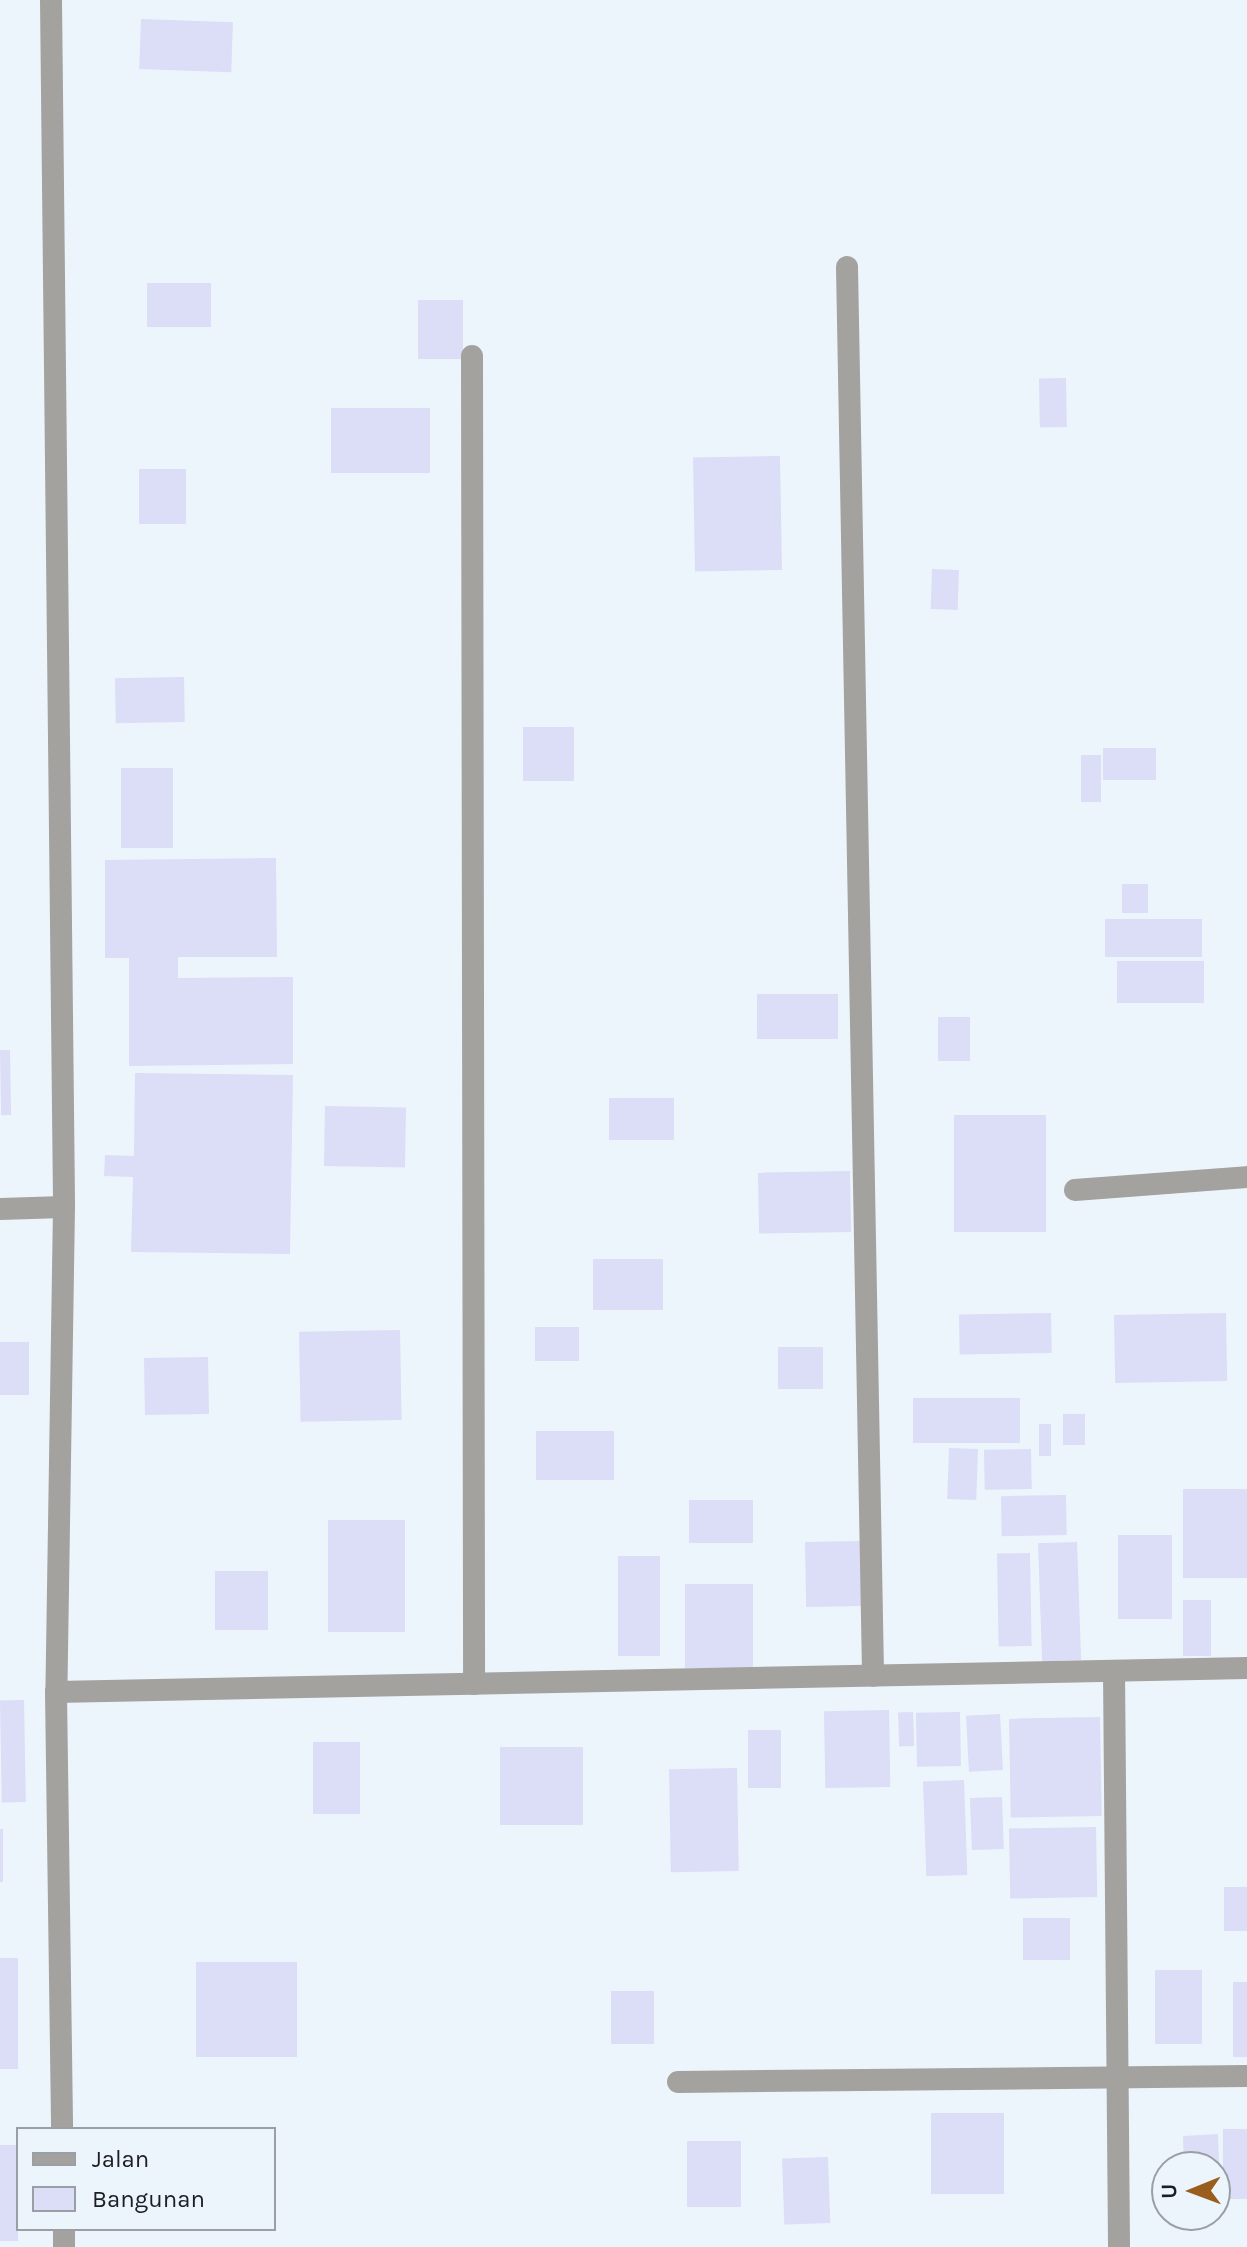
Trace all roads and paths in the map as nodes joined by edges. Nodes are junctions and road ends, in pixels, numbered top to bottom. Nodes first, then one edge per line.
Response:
1 (51, 0) edge
2 (847, 267) dead end
3 (472, 356) dead end
4 (1247, 1177) edge
5 (1075, 1190) dead end
6 (64, 1207) junction
7 (0, 1209) edge
8 (1247, 1668) edge
9 (1114, 1671) junction
10 (873, 1676) junction
11 (474, 1684) junction
12 (56, 1692) junction
13 (1119, 2076) junction
14 (1247, 2076) edge
15 (678, 2082) dead end
16 (62, 2127) edge
17 (1119, 2247) edge

1 - 6 street
2 - 10 street
3 - 11 street
4 - 5 street
6 - 7 street
6 - 12 street
8 - 9 street
9 - 10 street
9 - 13 street
10 - 11 street
11 - 12 street
12 - 16 street
13 - 14 street
13 - 15 street
13 - 17 street

